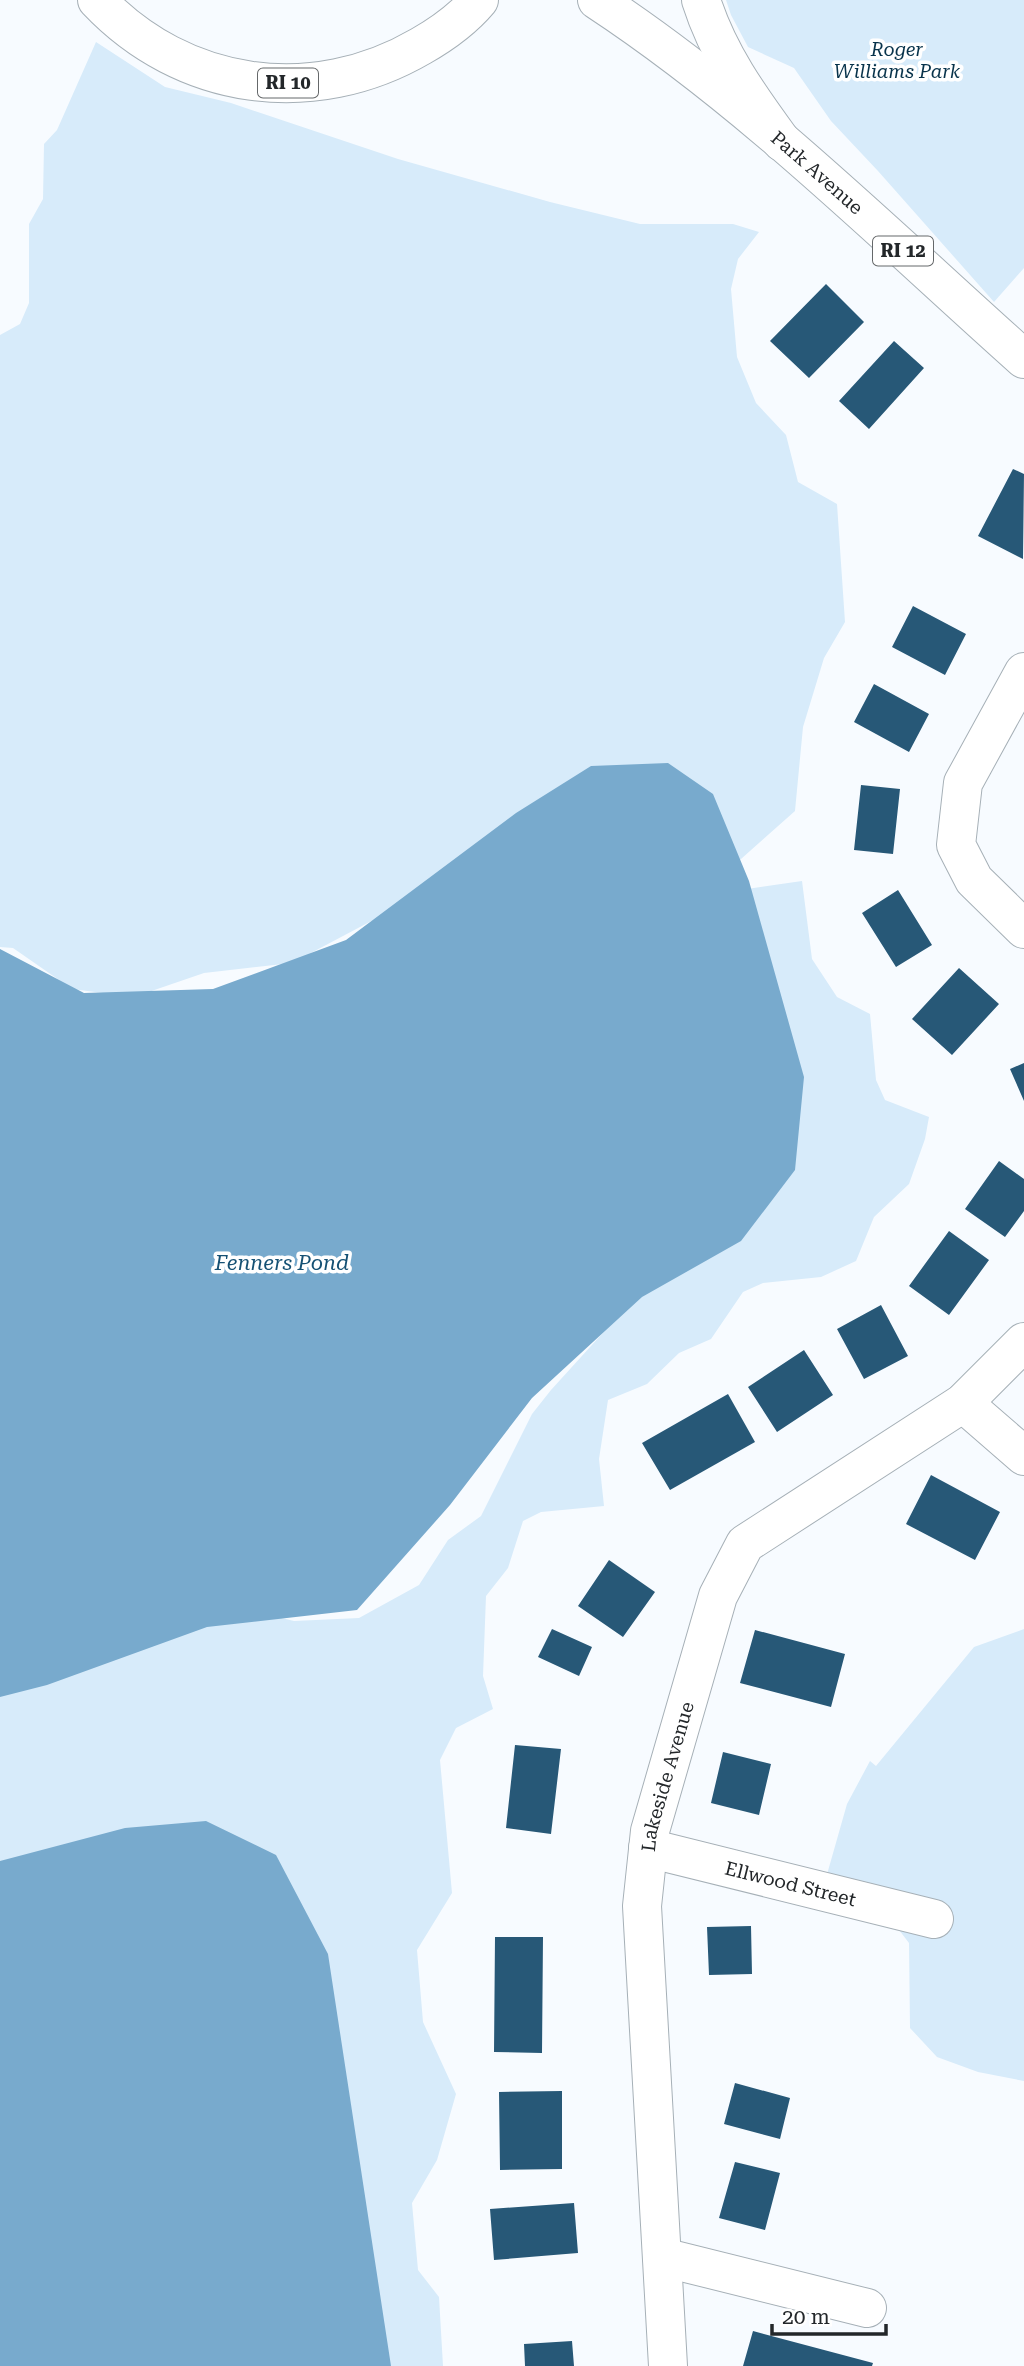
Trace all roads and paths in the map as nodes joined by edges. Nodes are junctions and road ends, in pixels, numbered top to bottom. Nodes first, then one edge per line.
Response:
1 (97, 0) edge
2 (479, 0) edge
3 (597, 0) edge
4 (701, 0) edge
5 (782, 142) junction
6 (1024, 359) edge
7 (1024, 672) edge
8 (1024, 929) edge
9 (1024, 1342) edge
10 (962, 1403) junction
11 (1024, 1456) edge
12 (648, 1848) junction
13 (934, 1919) dead end
14 (662, 2257) junction
15 (867, 2308) dead end
16 (668, 2366) edge

1 - 2 main road, RI 10
3 - 5 main road, Park Avenue / RI 12
4 - 5 main road
5 - 6 main road, Park Avenue / RI 12
7 - 8 main road
9 - 10 main road, Lakeside Avenue
10 - 11 main road
10 - 12 main road, Lakeside Avenue
12 - 13 main road, Ellwood Street
12 - 14 main road, Lakeside Avenue
14 - 15 main road
14 - 16 main road, Lakeside Avenue

